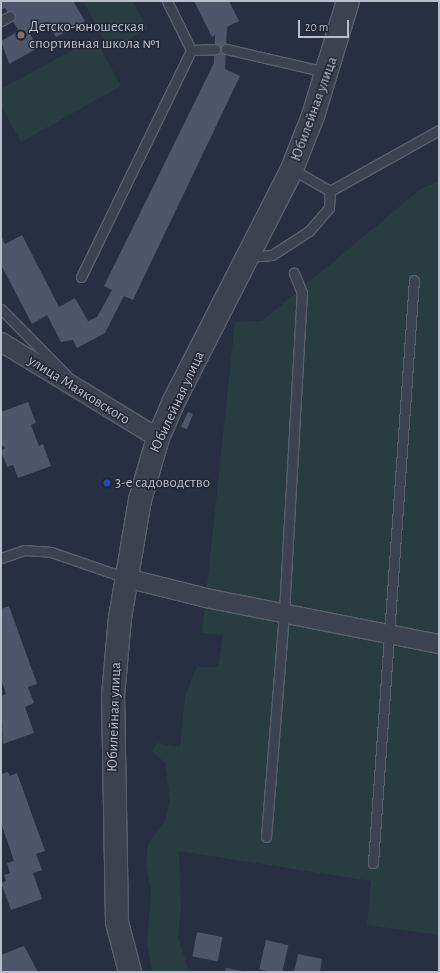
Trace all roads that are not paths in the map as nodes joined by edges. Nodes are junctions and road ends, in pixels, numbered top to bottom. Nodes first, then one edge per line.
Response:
1 (167, 1) edge
2 (348, 1) edge
3 (10, 16) dead end
4 (1, 21) edge
5 (214, 49) dead end
6 (226, 49) dead end
7 (191, 50) junction
8 (328, 72) junction
9 (439, 130) edge
10 (292, 169) junction
11 (330, 191) junction
12 (247, 257) junction
13 (294, 273) dead end
14 (81, 277) dead end
15 (414, 280) dead end
16 (1, 309) edge
17 (1, 342) edge
18 (89, 397) junction
19 (158, 438) junction
20 (1, 558) edge
21 (126, 578) junction
22 (284, 612) junction
23 (388, 635) junction
24 (439, 644) edge
25 (266, 837) dead end
26 (373, 863) dead end
27 (130, 972) edge

1 - 7 lane
2 - 8 street, Юбилейная улица
3 - 4 lane
5 - 7 lane
6 - 8 lane
7 - 14 lane
8 - 10 street, Юбилейная улица
9 - 11 lane
10 - 11 lane
10 - 12 street, Юбилейная улица
11 - 12 lane
12 - 19 street, Юбилейная улица
13 - 22 lane
15 - 23 lane
16 - 18 lane
17 - 18 street, улица Маяковского
18 - 19 street, улица Маяковского
19 - 21 street, Юбилейная улица
20 - 21 lane
21 - 22 street
21 - 27 street, Юбилейная улица
22 - 23 street
22 - 25 lane
23 - 24 street
23 - 26 lane

